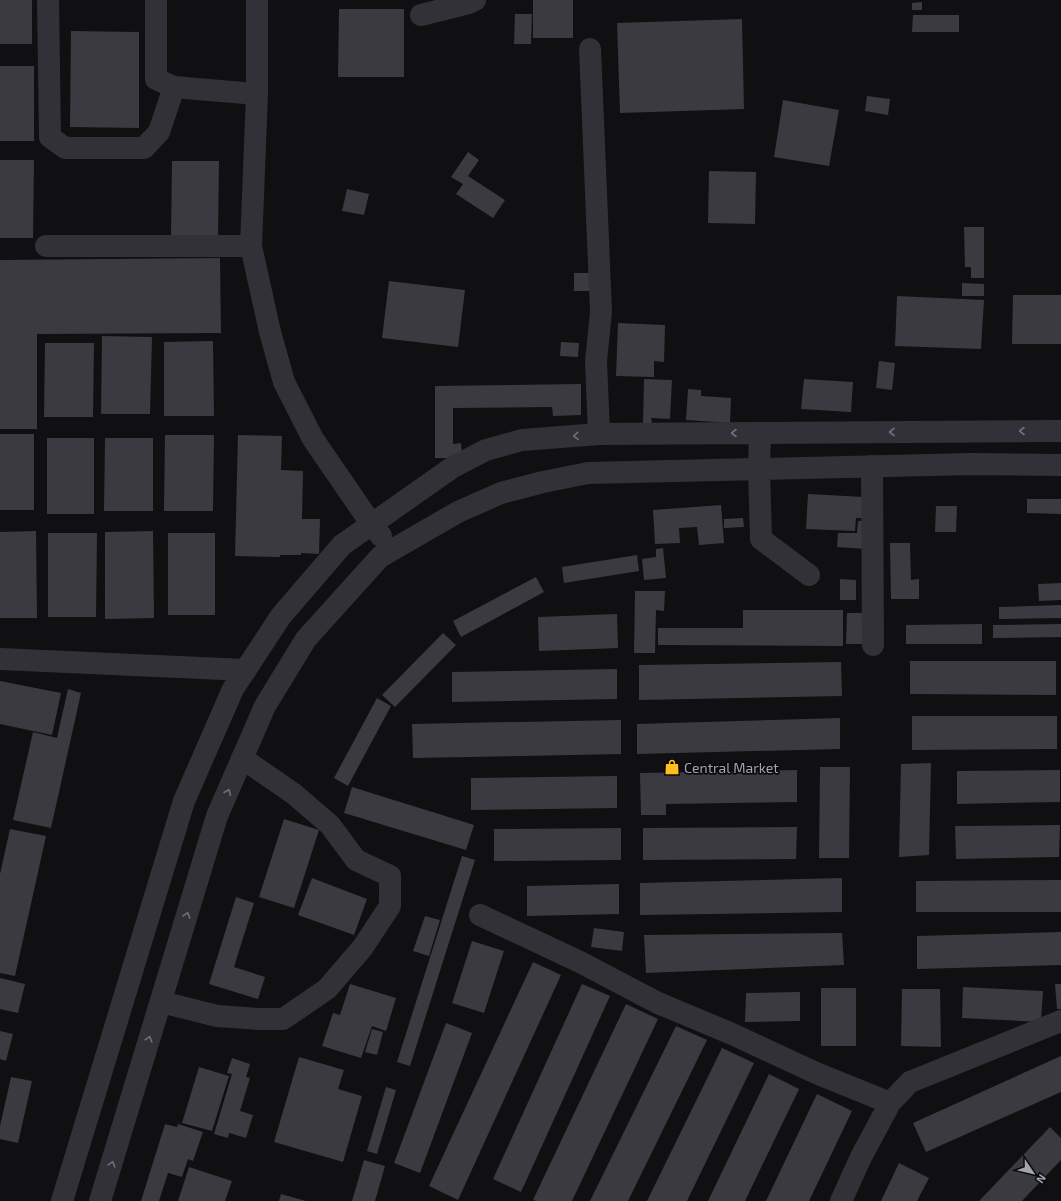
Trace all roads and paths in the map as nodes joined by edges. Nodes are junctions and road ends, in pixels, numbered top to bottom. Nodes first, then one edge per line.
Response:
1 (48, 0) edge
2 (156, 0) edge
3 (256, 0) edge
4 (475, 0) edge
5 (421, 15) dead end
6 (590, 49) dead end
7 (174, 87) junction
8 (257, 94) junction
9 (46, 246) dead end
10 (251, 246) junction
11 (971, 431) junction
12 (1061, 431) edge
13 (760, 433) junction
14 (599, 434) junction
15 (972, 464) junction
16 (1061, 465) edge
17 (872, 466) junction
18 (759, 469) junction
19 (372, 525) junction
20 (394, 550) junction
21 (809, 575) dead end
22 (873, 645) dead end
23 (0, 659) edge
24 (246, 670) junction
25 (242, 758) junction
26 (480, 915) dead end
27 (160, 1002) junction
28 (1061, 1021) edge
29 (890, 1103) junction
30 (62, 1201) edge
31 (100, 1201) edge
32 (841, 1201) edge

1 - 7 street
2 - 7 street
3 - 8 street
4 - 5 street
6 - 14 street
7 - 8 street
8 - 10 street
9 - 10 street
10 - 19 street
12 -> 11 street
11 -> 13 street
11 - 15 street
13 -> 14 street
13 - 18 street
14 -> 19 street
15 - 16 street
15 - 17 street
17 - 18 street
17 - 22 street
18 - 20 street
18 - 21 street
19 - 20 street
19 - 24 street
20 - 25 street
23 - 24 street
24 - 30 street
27 -> 25 street
25 - 27 street
26 - 29 street
31 -> 27 street
28 - 29 street
29 - 32 street

